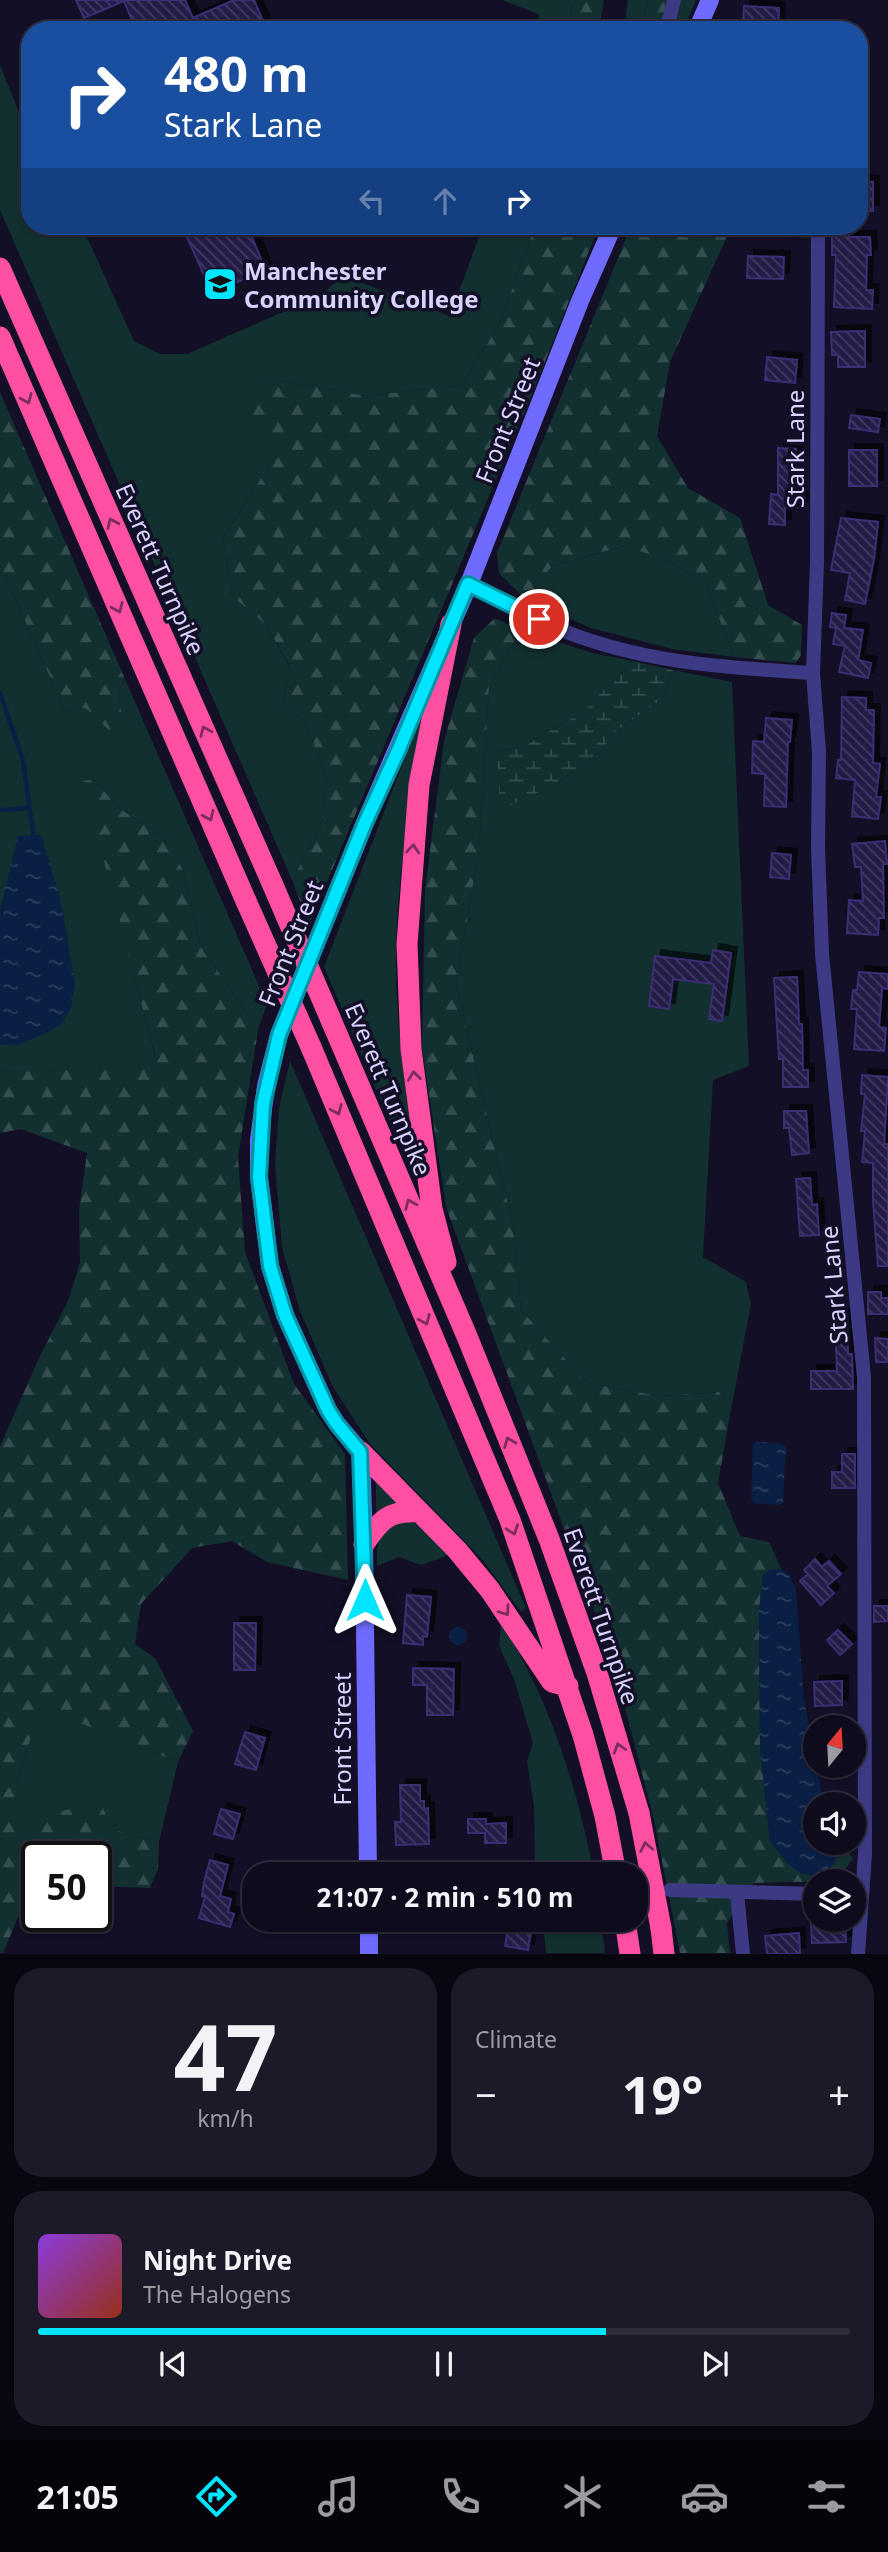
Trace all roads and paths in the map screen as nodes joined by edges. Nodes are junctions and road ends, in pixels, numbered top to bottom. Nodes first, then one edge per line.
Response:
1 (674, 0) edge
2 (710, 0) edge
3 (669, 21) edge
4 (701, 21) edge
5 (609, 235) edge
6 (818, 235) edge
7 (0, 268) edge
8 (0, 337) edge
9 (468, 584) junction
10 (451, 624) junction
11 (813, 673) junction
12 (466, 1335) junction
13 (360, 1452) junction
14 (419, 1512) junction
15 (365, 1544) junction
16 (568, 1686) junction
17 (367, 1862) edge
18 (614, 1862) edge
19 (862, 1869) edge
20 (670, 1890) tunnel mouth
21 (737, 1893) junction
22 (803, 1894) edge
23 (369, 1932) edge
24 (858, 1932) edge
25 (369, 1954) edge
26 (664, 1954) edge
27 (743, 1954) edge
28 (858, 1954) edge

1 - 3 street
2 - 4 main road
5 - 9 main road, Front Street
6 - 11 street, Stark Lane
12 -> 7 highway, Everett Turnpike, bridge
8 -> 16 highway, bridge
9 - 10 main road, Front Street
9 - 11 street
12 -> 10 highway
10 - 13 main road, Front Street
11 - 19 street, Stark Lane
26 -> 12 highway, Everett Turnpike, bridge
13 - 14 highway
13 - 15 main road, Front Street
14 - 15 highway
14 -> 16 highway
15 - 17 main road, Front Street
16 - 18 highway
20 - 21 street
21 - 22 street
21 - 27 street
23 - 25 main road
24 - 28 street, Stark Lane

